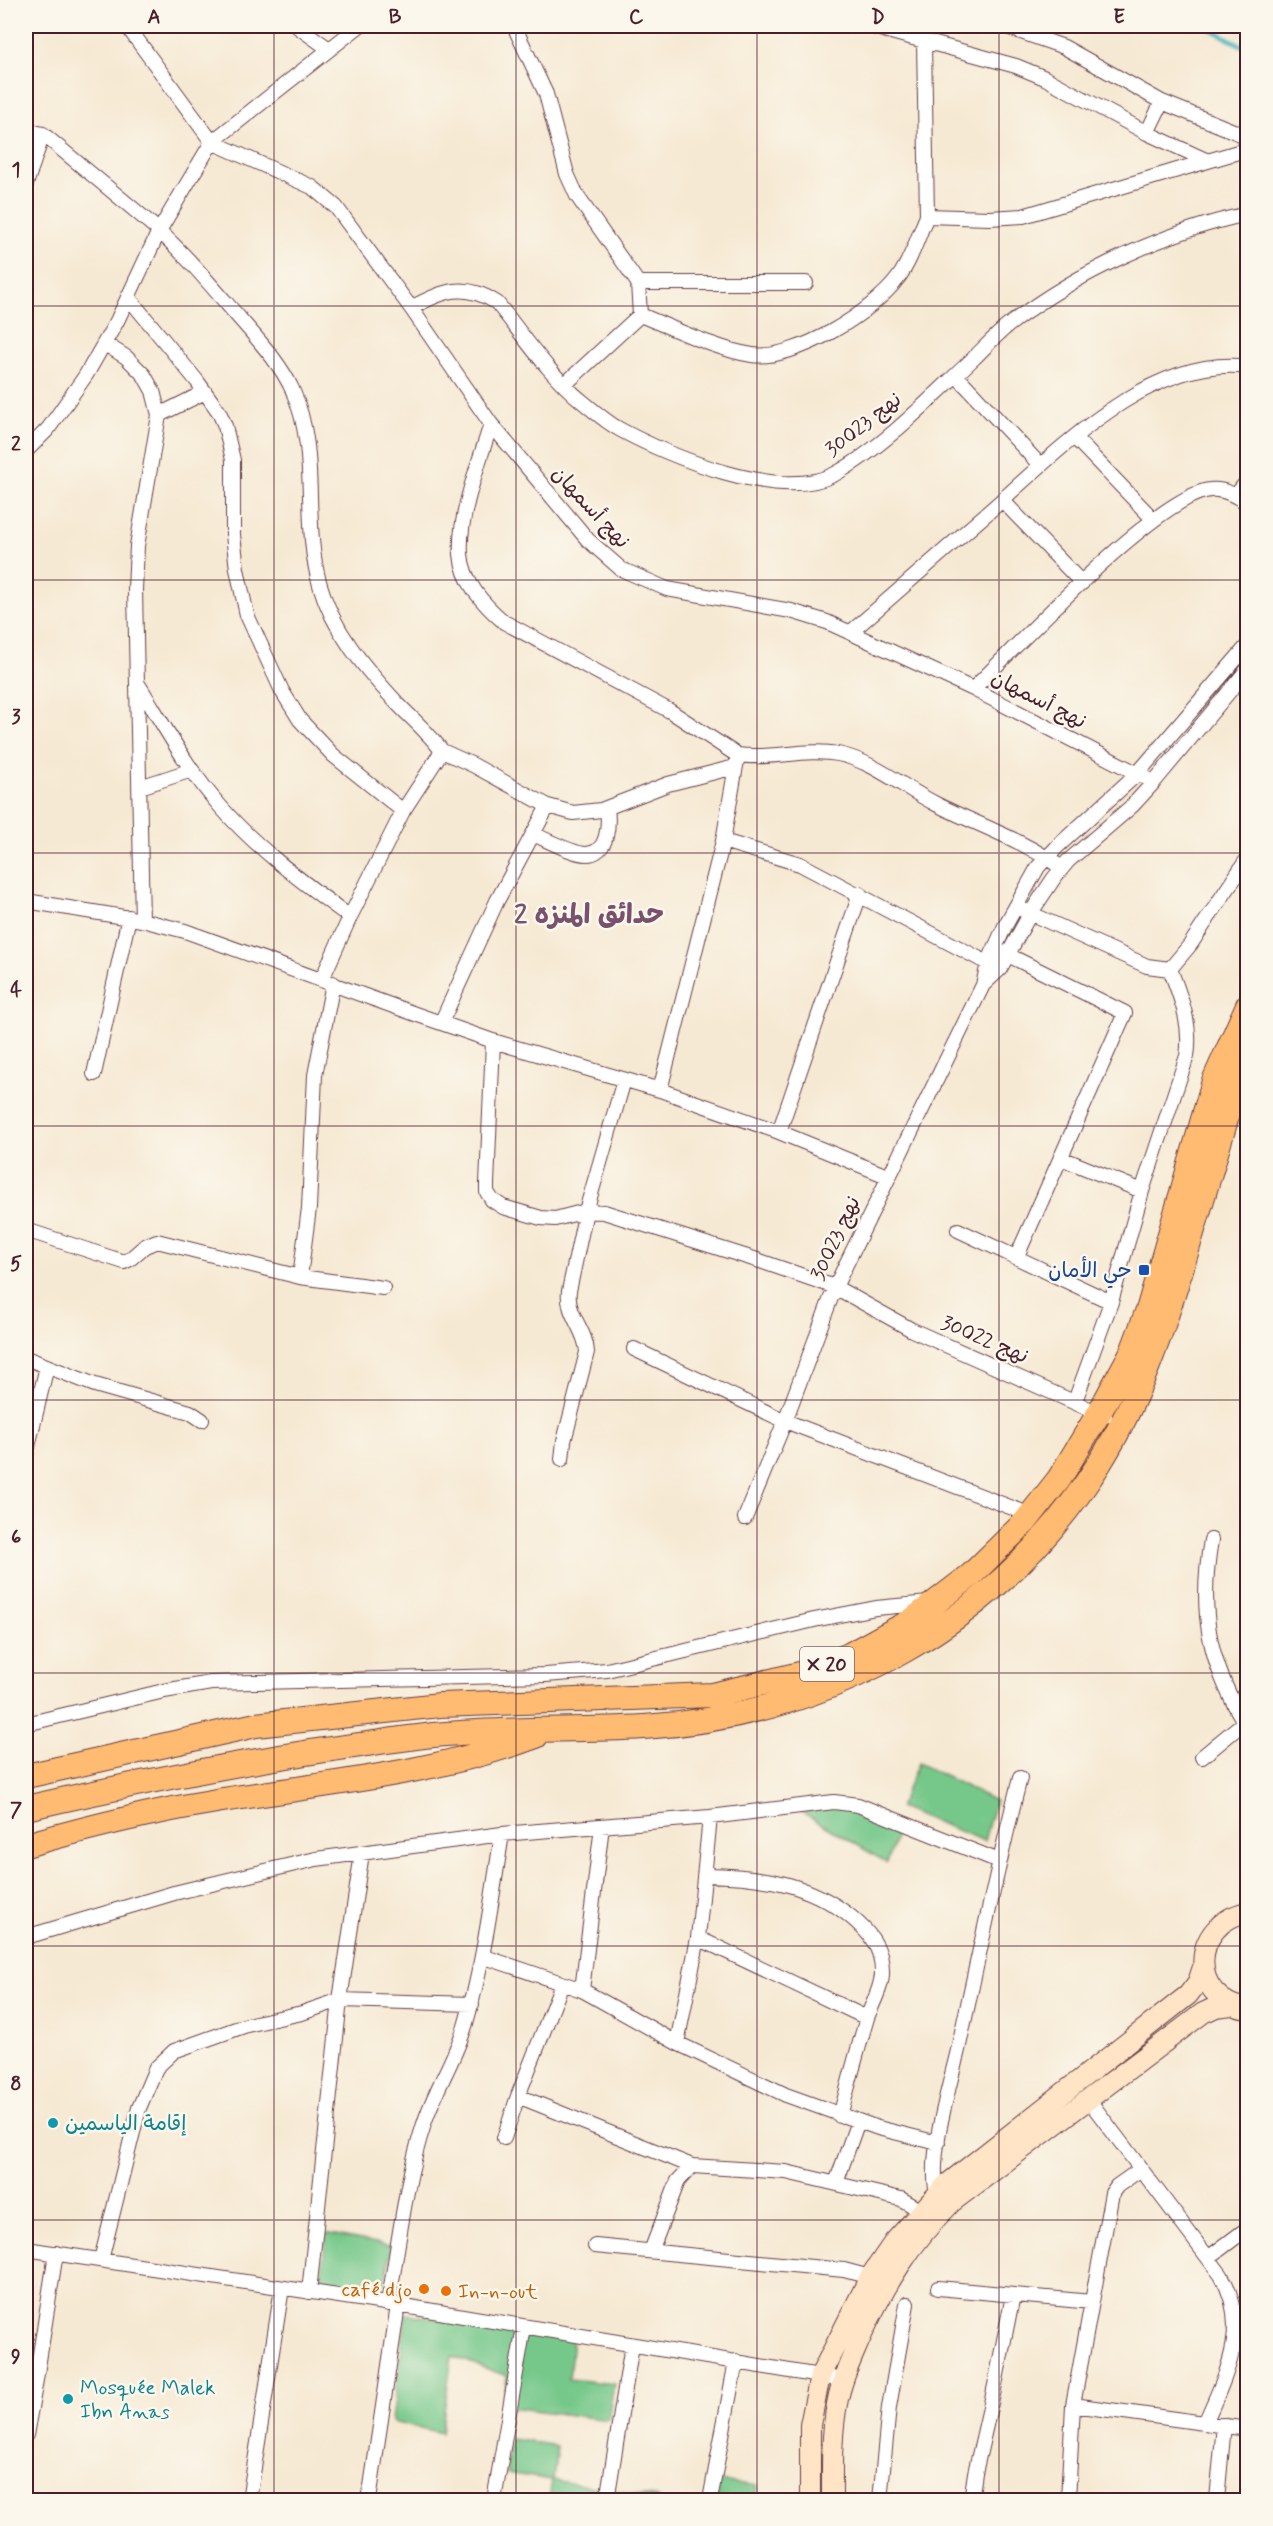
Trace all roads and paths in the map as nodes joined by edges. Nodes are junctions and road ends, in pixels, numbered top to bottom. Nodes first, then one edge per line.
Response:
1 (128, 26) edge
2 (297, 26) edge
3 (359, 26) edge
4 (514, 26) edge
5 (869, 26) edge
6 (1005, 26) edge
7 (924, 41) junction
8 (329, 49) junction
9 (1162, 102) junction
10 (26, 130) edge
11 (1147, 133) junction
12 (43, 134) junction
13 (1248, 137) edge
14 (212, 142) junction
15 (1248, 149) edge
16 (1208, 161) junction
17 (26, 184) edge
18 (1248, 214) edge
19 (927, 216) junction
20 (159, 231) junction
21 (638, 283) junction
22 (806, 283) dead end
23 (128, 297) junction
24 (411, 308) junction
25 (640, 315) junction
26 (105, 344) junction
27 (1248, 367) edge
28 (956, 375) junction
29 (564, 385) junction
30 (205, 392) junction
31 (159, 415) junction
32 (491, 424) junction
33 (1074, 437) junction
34 (26, 451) edge
35 (1040, 465) junction
36 (1248, 480) edge
37 (1236, 495) junction
38 (1002, 500) junction
39 (1248, 504) edge
40 (1153, 519) junction
41 (1082, 583) junction
42 (851, 632) junction
43 (1248, 645) edge
44 (1248, 669) edge
45 (137, 682) junction
46 (972, 690) junction
47 (442, 751) junction
48 (736, 761) junction
49 (192, 770) junction
50 (1138, 772) junction
51 (1154, 782) junction
52 (140, 787) junction
53 (548, 806) junction
54 (607, 808) junction
55 (403, 811) junction
56 (533, 834) junction
57 (723, 841) junction
58 (1047, 857) junction
59 (1248, 858) edge
60 (1062, 868) junction
61 (860, 894) junction
62 (26, 901) edge
63 (1016, 904) junction
64 (1030, 914) junction
65 (350, 917) junction
66 (136, 919) junction
67 (995, 948) junction
68 (1008, 955) junction
69 (994, 966) junction
70 (1170, 969) junction
71 (327, 981) junction
72 (1248, 1005) edge
73 (441, 1023) junction
74 (493, 1041) junction
75 (1248, 1059) edge
76 (94, 1074) dead end
77 (624, 1080) junction
78 (660, 1090) junction
79 (779, 1132) junction
80 (1062, 1158) junction
81 (887, 1176) junction
82 (1142, 1191) junction
83 (586, 1211) junction
84 (26, 1230) edge
85 (958, 1230) dead end
86 (1017, 1256) junction
87 (300, 1277) junction
88 (835, 1287) junction
89 (383, 1288) dead end
90 (1111, 1302) junction
91 (634, 1349) dead end
92 (26, 1358) edge
93 (47, 1366) junction
94 (1075, 1401) junction
95 (1099, 1413) junction
96 (202, 1420) dead end
97 (785, 1421) junction
98 (1121, 1425) junction
99 (26, 1455) edge
100 (562, 1460) dead end
101 (1031, 1515) junction
102 (745, 1518) dead end
103 (1211, 1540) dead end
104 (937, 1602) junction
105 (1246, 1720) edge
106 (26, 1724) edge
107 (559, 1728) junction
108 (1202, 1756) dead end
109 (26, 1776) edge
110 (1020, 1778) dead end
111 (26, 1808) edge
112 (710, 1817) junction
113 (602, 1826) junction
114 (501, 1834) junction
115 (26, 1845) edge
116 (363, 1853) junction
117 (999, 1861) junction
118 (705, 1875) junction
119 (1248, 1912) edge
120 (26, 1937) edge
121 (698, 1938) junction
122 (482, 1956) junction
123 (1203, 1966) junction
124 (562, 1984) junction
125 (582, 1990) junction
126 (340, 2000) junction
127 (472, 2004) junction
128 (1239, 2007) edge
129 (867, 2018) junction
130 (676, 2043) junction
131 (518, 2096) junction
132 (1088, 2099) junction
133 (840, 2116) junction
134 (858, 2121) junction
135 (504, 2138) dead end
136 (938, 2143) junction
137 (692, 2166) junction
138 (1140, 2169) junction
139 (836, 2183) junction
140 (937, 2193) junction
141 (928, 2214) junction
142 (1248, 2228) edge
143 (595, 2246) dead end
144 (26, 2249) edge
145 (651, 2251) junction
146 (56, 2253) junction
147 (1208, 2258) junction
148 (101, 2260) junction
149 (870, 2277) junction
150 (282, 2288) junction
151 (938, 2288) dead end
152 (309, 2292) junction
153 (1013, 2295) junction
154 (1092, 2302) junction
155 (393, 2304) junction
156 (908, 2304) dead end
157 (524, 2327) junction
158 (632, 2345) junction
159 (736, 2361) junction
160 (820, 2376) junction
161 (843, 2380) junction
162 (1072, 2405) junction
163 (1205, 2423) junction
164 (1224, 2425) junction
165 (1248, 2429) edge
166 (26, 2435) edge
167 (249, 2500) edge
168 (369, 2500) edge
169 (495, 2500) edge
170 (607, 2500) edge
171 (710, 2500) edge
172 (810, 2500) edge
173 (832, 2500) edge
174 (880, 2500) edge
175 (971, 2500) edge
176 (1068, 2500) edge
177 (1217, 2500) edge

1 - 14 street
2 - 8 street
3 - 8 street
4 - 21 street
5 - 7 street
6 - 9 street
7 - 11 street
7 - 19 street
8 - 14 street
9 - 11 street
9 - 13 street
10 - 12 street
11 - 16 street
12 - 17 street
12 - 20 street
14 - 20 street
14 - 24 street, نهج أسمهان
15 - 16 street
16 - 19 street
18 - 28 street, نهج 30023
19 - 25 street
20 - 23 street
20 - 47 street
21 - 22 street
21 - 25 street
23 - 26 street
23 - 30 street
24 - 29 street, نهج 30023
24 - 32 street, نهج أسمهان
25 - 29 street
26 - 31 street
26 - 34 street
27 - 33 street
28 - 29 street, نهج 30023
28 - 35 street
30 - 31 street
30 - 55 street
31 - 45 street
32 - 42 street, نهج أسمهان
32 - 48 street
33 - 35 street
33 - 40 street
35 - 38 street
36 - 37 street
37 - 39 street
37 - 40 street
38 - 41 street
38 - 42 street
40 - 41 street
41 - 46 street
42 - 46 street, نهج أسمهان
43 - 50 street, نهج 30023
44 - 51 street, نهج 30023
45 - 49 street
45 - 52 street
46 - 50 street, نهج أسمهان
47 - 53 street
47 - 55 street
48 - 54 street
48 - 57 street
48 - 58 street
49 - 52 street
49 - 65 street
50 - 51 street, نهج أسمهان
50 - 58 street, نهج 30023
51 - 60 street, نهج 30023
52 - 66 street
53 - 54 street
53 - 56 street
54 - 56 street
55 - 65 street
56 - 73 street
57 - 61 street
57 - 78 street
58 - 60 street
58 - 63 street, نهج 30023
59 - 70 street
60 - 64 street, نهج 30023
61 - 69 street
61 - 79 street
62 - 66 street
63 - 64 street
63 - 67 street, نهج 30023
64 - 68 street, نهج 30023
64 - 70 street
65 - 71 street
66 - 71 street
66 - 76 street
67 - 68 street
67 - 69 street, نهج 30023
68 - 69 street, نهج 30023
68 - 80 street
69 - 81 street, نهج 30023
70 - 82 street
71 - 73 street
71 - 87 street
72 - 95 highway, X 20
73 - 74 street
74 - 77 street
74 - 83 street
75 - 98 highway, X 20
77 - 78 street
77 - 83 street
78 - 79 street
79 - 81 street
80 - 82 street
80 - 86 street
81 - 88 street, نهج 30023
82 - 90 street
83 - 88 street, نهج 30022
83 - 100 street
84 - 87 street
85 - 86 street
86 - 90 street
87 - 89 street
88 - 94 street, نهج 30022
88 - 97 street, نهج 30023
90 - 94 street
91 - 97 street
92 - 93 street
93 - 96 street
93 - 99 street
94 - 95 street, نهج 30022
95 - 98 street, نهج 30022
95 - 101 highway, X 20
97 - 101 street
97 - 102 street, نهج 30023
98 - 107 highway, X 20
101 - 104 highway, X 20
103 - 105 street
104 - 106 street
104 - 109 highway, X 20
105 - 108 street
107 - 111 highway, X 20
107 - 115 highway
110 - 117 street
112 - 113 street
112 - 117 street
112 - 118 street
113 - 114 street
113 - 125 street
114 - 116 street
114 - 122 street
116 - 120 street
116 - 126 street
117 - 136 street
118 - 121 street
118 - 129 street
119 - 123 street
121 - 129 street
121 - 130 street
122 - 124 street
122 - 127 street
123 - 128 street
123 - 140 street
124 - 125 street
124 - 131 street
125 - 130 street
126 - 127 street
126 - 148 street
126 - 152 street
127 - 155 street
128 - 132 street
129 - 133 street
130 - 133 street
131 - 135 street
131 - 137 street
132 - 138 street
132 - 141 street
133 - 134 street
134 - 136 street
134 - 139 street
136 - 140 street
137 - 139 street
137 - 145 street
138 - 147 street
138 - 154 street
139 - 141 street
140 - 141 street
141 - 149 street
141 - 161 street
142 - 147 street
143 - 145 street
144 - 146 street
145 - 149 street
146 - 148 street
146 - 166 street
147 - 163 street
148 - 150 street
149 - 160 street
150 - 152 street
150 - 167 street
151 - 153 street
152 - 155 street
153 - 154 street
153 - 175 street
154 - 162 street
155 - 157 street
155 - 168 street
156 - 174 street
157 - 158 street
157 - 169 street
158 - 159 street
158 - 170 street
159 - 160 street
159 - 171 street
160 - 161 street
160 - 172 street
161 - 173 street
162 - 163 street
162 - 176 street
163 - 164 street
164 - 165 street
164 - 177 street

